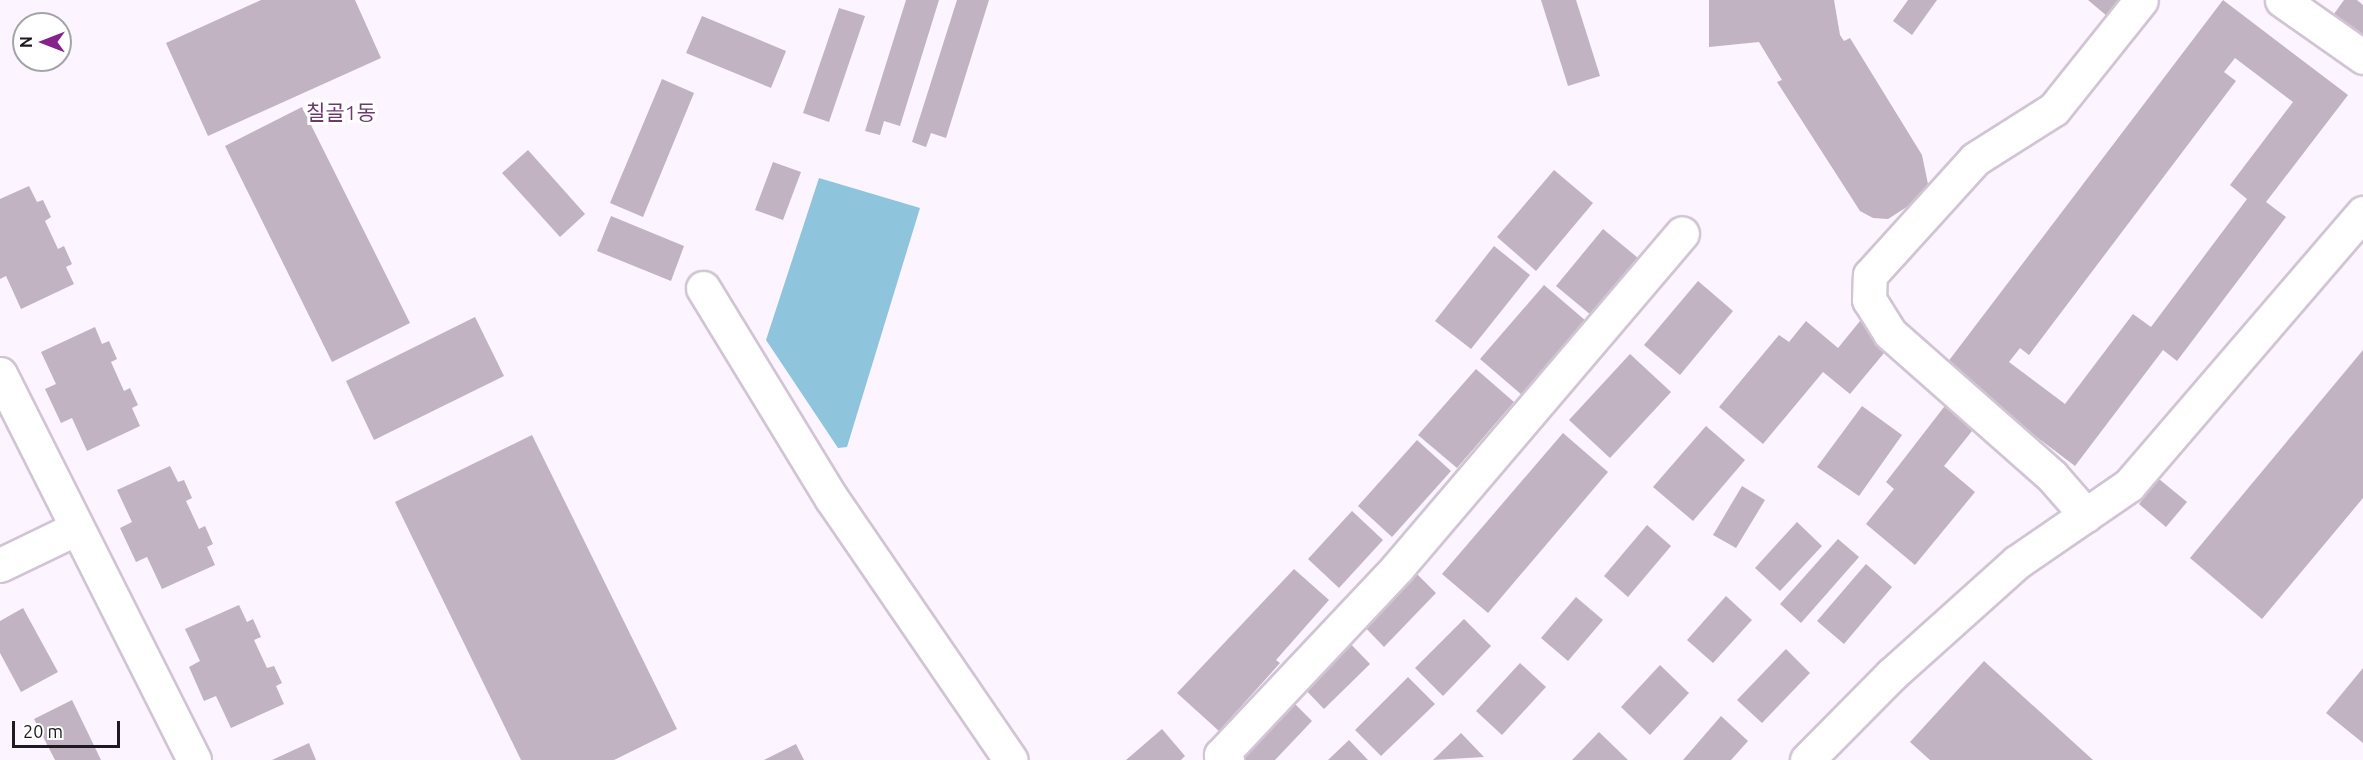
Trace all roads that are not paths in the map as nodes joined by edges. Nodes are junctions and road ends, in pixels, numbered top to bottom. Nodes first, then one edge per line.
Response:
1 (2141, 0) edge
2 (2282, 0) edge
3 (2363, 57) edge
4 (2363, 213) edge
5 (1682, 233) dead end
6 (703, 288) dead end
7 (0, 374) edge
8 (2086, 514) junction
9 (77, 528) junction
10 (0, 565) edge
11 (194, 760) edge
12 (1011, 760) edge
13 (1227, 760) edge
14 (1807, 760) edge

1 - 8 street
2 - 3 street
4 - 8 street
5 - 13 street
6 - 12 street
7 - 9 street
8 - 14 street
9 - 10 street
9 - 11 street

